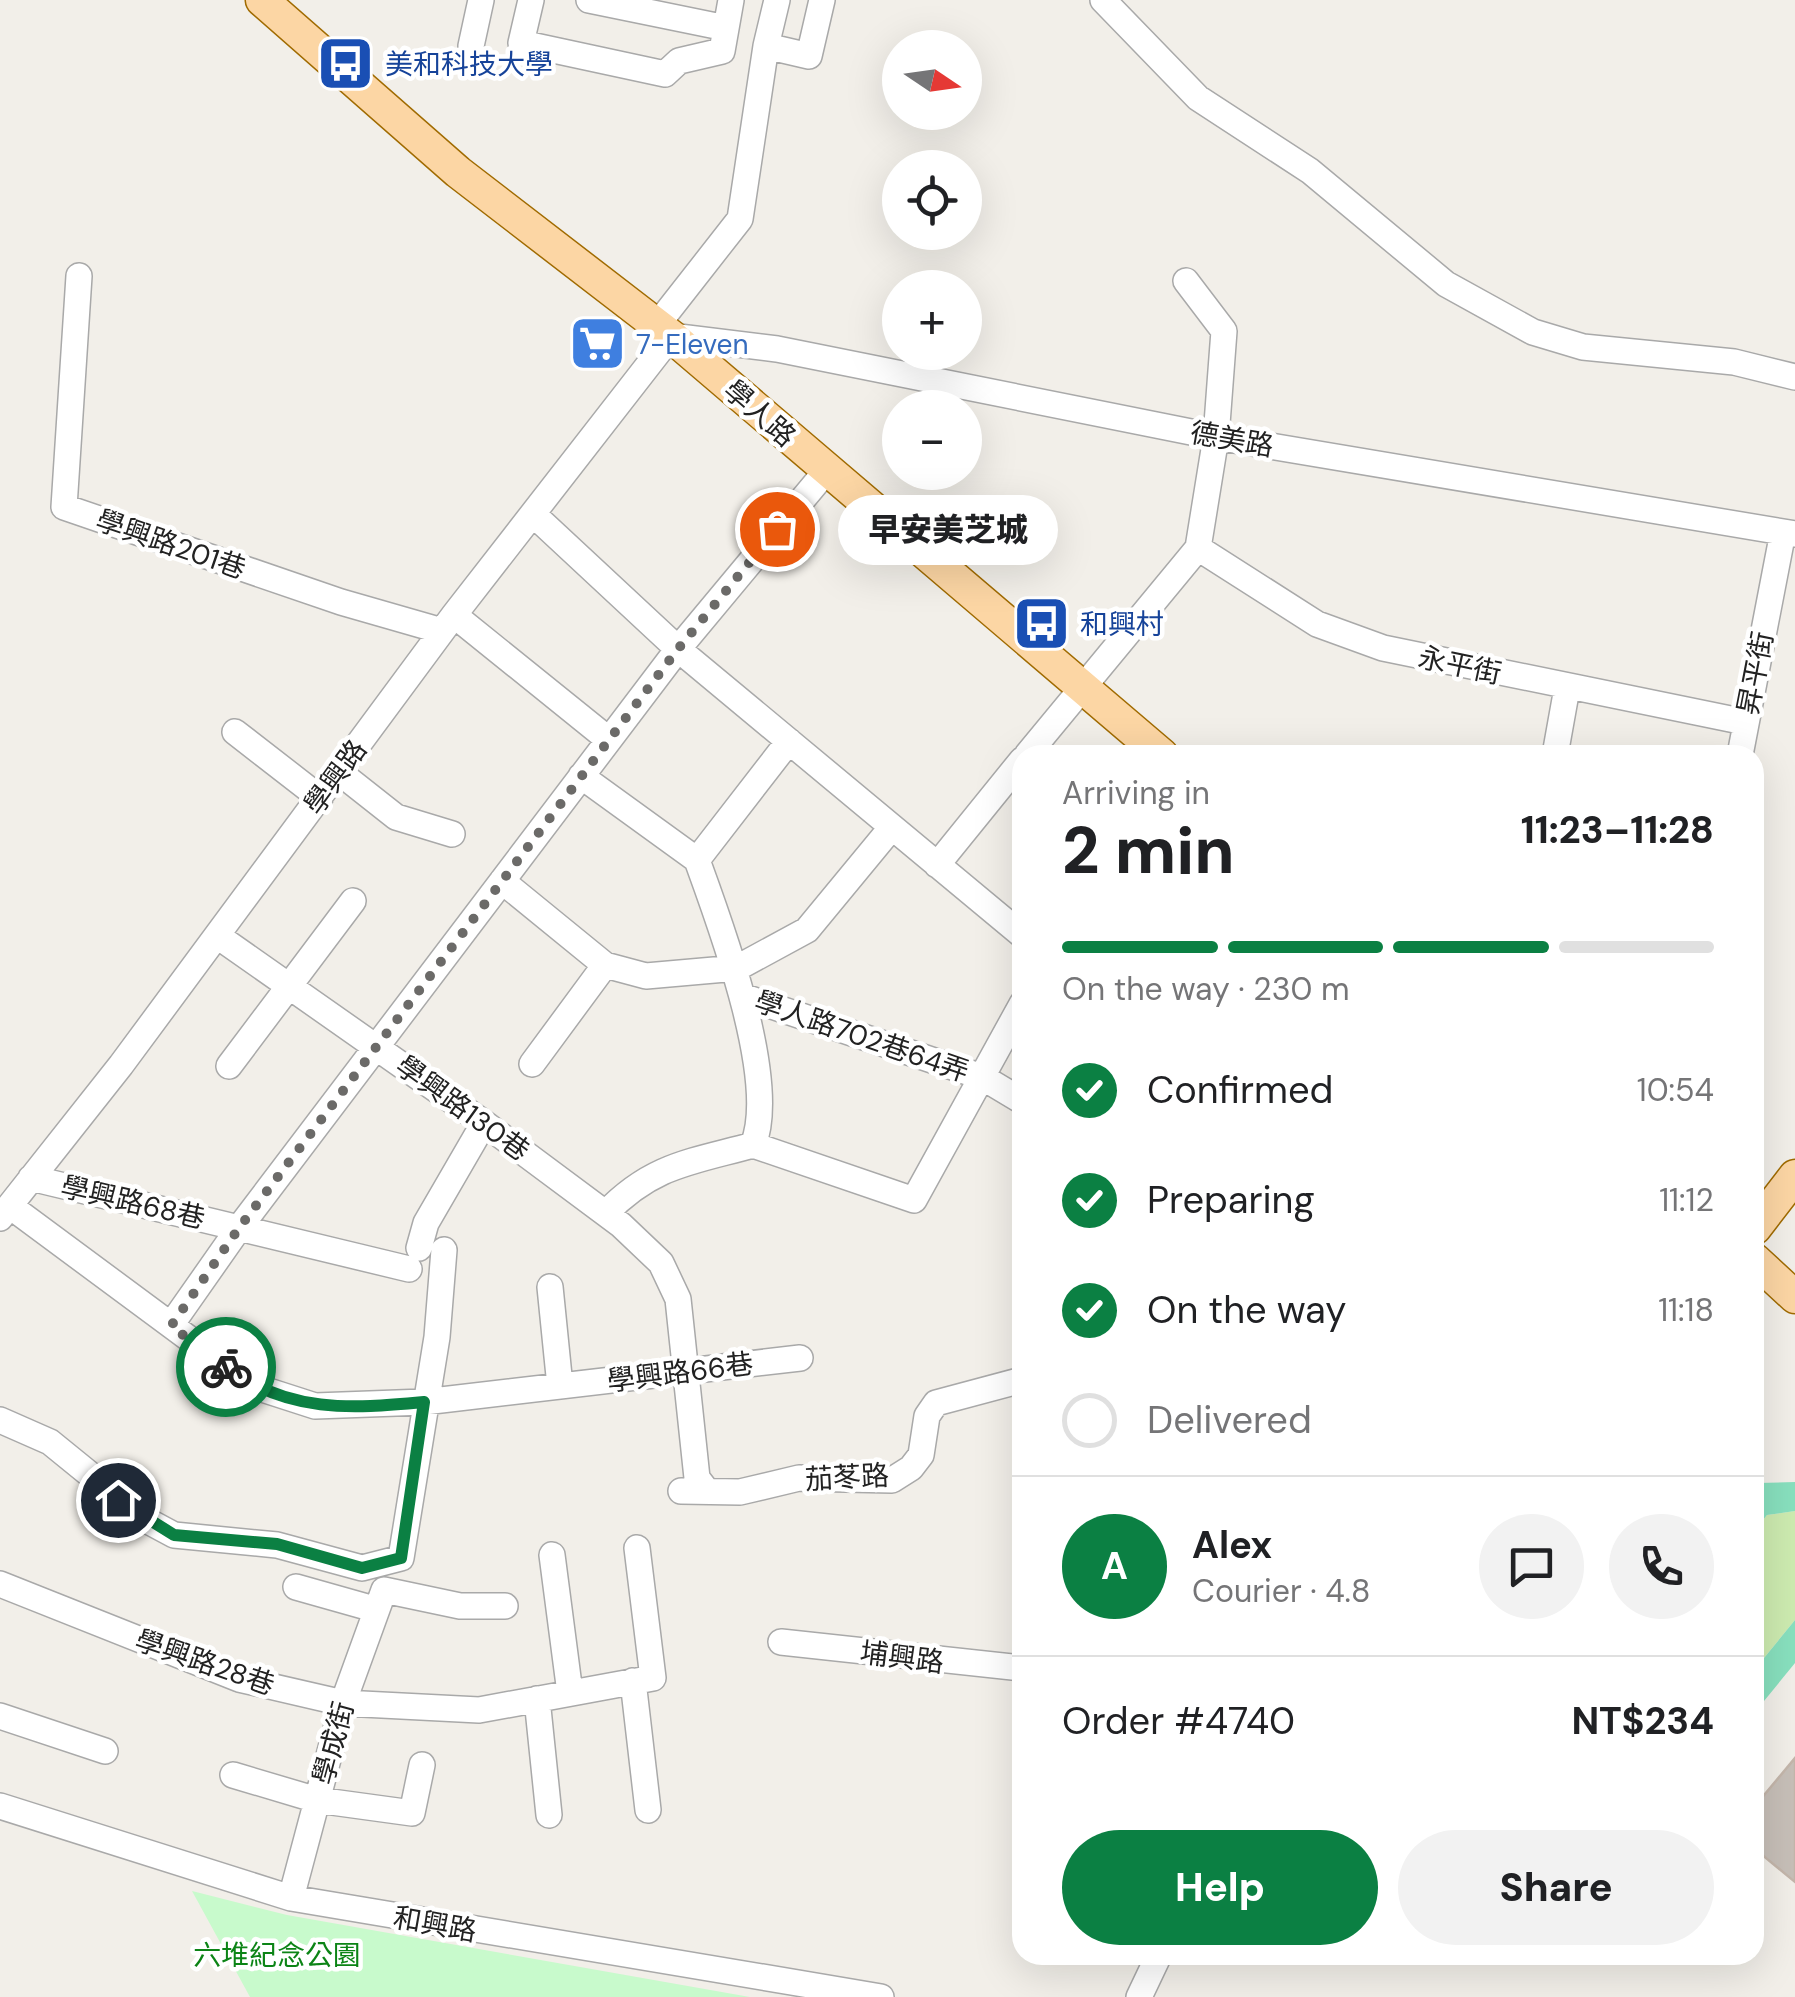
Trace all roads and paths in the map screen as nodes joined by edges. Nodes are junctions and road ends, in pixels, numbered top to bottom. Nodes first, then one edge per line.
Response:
1 (262, 0) edge
2 (481, 0) edge
3 (531, 0) edge
4 (589, 0) edge
5 (731, 0) edge
6 (777, 0) edge
7 (822, 0) edge
8 (1102, 0) edge
9 (724, 40) junction
10 (471, 46) dead end
11 (765, 54) junction
12 (79, 276) dead end
13 (1186, 281) dead end
14 (664, 331) junction
15 (1795, 376) edge
16 (1216, 436) junction
17 (827, 470) junction
18 (533, 514) junction
19 (1789, 533) edge
20 (1198, 548) junction
21 (448, 623) junction
22 (678, 649) junction
23 (1081, 688) junction
24 (1567, 688) junction
25 (1745, 722) junction
26 (235, 732) dead end
27 (609, 740) junction
28 (789, 741) junction
29 (1035, 745) edge
30 (1150, 745) edge
31 (1556, 745) edge
32 (1742, 745) edge
33 (339, 772) junction
34 (1012, 773) edge
35 (582, 776) junction
36 (320, 798) junction
37 (892, 827) junction
38 (452, 834) dead end
39 (697, 860) junction
40 (938, 865) junction
41 (502, 881) junction
42 (352, 901) dead end
43 (1012, 928) edge
44 (218, 937) junction
45 (605, 965) junction
46 (737, 968) junction
47 (290, 985) junction
48 (742, 996) junction
49 (1012, 1022) edge
50 (378, 1046) junction
51 (532, 1064) dead end
52 (229, 1066) dead end
53 (982, 1077) junction
54 (1012, 1095) edge
55 (484, 1123) junction
56 (753, 1146) junction
57 (1795, 1176) edge
58 (32, 1178) junction
59 (5, 1212) edge
60 (606, 1213) junction
61 (1764, 1216) edge
62 (239, 1228) junction
63 (424, 1256) junction
64 (1764, 1268) edge
65 (550, 1286) dead end
66 (1795, 1297) edge
67 (171, 1326) junction
68 (800, 1358) dead end
69 (685, 1372) junction
70 (1012, 1383) edge
71 (560, 1386) junction
72 (424, 1402) junction
73 (0, 1420) edge
74 (681, 1491) dead end
75 (708, 1492) junction
76 (637, 1548) dead end
77 (552, 1555) dead end
78 (0, 1584) edge
79 (296, 1587) dead end
80 (379, 1599) junction
81 (505, 1606) dead end
82 (781, 1642) dead end
83 (1012, 1667) edge
84 (633, 1681) junction
85 (570, 1693) junction
86 (537, 1700) junction
87 (344, 1703) junction
88 (0, 1716) edge
89 (105, 1751) dead end
90 (422, 1765) dead end
91 (233, 1776) dead end
92 (317, 1800) junction
93 (0, 1806) edge
94 (648, 1810) dead end
95 (549, 1815) dead end
96 (291, 1898) junction
97 (1154, 1965) edge
98 (881, 1997) edge
99 (1139, 1997) edge

1 - 14 main road, 學人路
2 - 10 street
3 - 9 street
4 - 9 street
5 - 9 street
6 - 11 street, 學興路
7 - 11 street
8 - 15 street
9 - 11 street
11 - 14 street, 學興路
12 - 21 street, 學興路201巷
13 - 16 street
14 - 16 street, 德美路
14 - 17 main road, 學人路
14 - 18 street, 學興路
16 - 19 street, 德美路
16 - 20 street
17 - 22 street
17 - 23 main road, 學人路
18 - 21 street, 學興路
18 - 22 street
19 - 25 street, 昇平街
20 - 23 street
20 - 24 street, 永平街
21 - 27 street
21 - 33 street, 學興路
22 - 27 street
22 - 28 street
23 - 29 street
23 - 30 main road, 學人路
24 - 25 street, 永平街
24 - 31 street
25 - 32 street, 昇平街
26 - 36 street
27 - 35 street
28 - 37 street
28 - 39 street
33 - 36 street, 學興路
33 - 38 street
34 - 40 street
35 - 39 street
35 - 41 street
36 - 44 street, 學興路
37 - 40 street
37 - 46 street
39 - 46 street
40 - 43 street
41 - 45 street
41 - 50 street
42 - 47 street
44 - 47 street, 學興路130巷
44 - 58 street, 學興路
45 - 46 street
45 - 51 street
46 - 48 street
47 - 50 street, 學興路130巷
47 - 52 street
48 - 53 street, 學人路702巷64弄
48 - 56 street
49 - 53 street
50 - 55 street, 學興路130巷
50 - 62 street
53 - 54 street, 學人路702巷64弄
53 - 56 street
55 - 60 street, 學興路130巷
55 - 63 street
56 - 60 street
57 - 61 main road
58 - 59 street, 學興路
58 - 62 street, 學興路68巷
59 - 67 street, 學興路66巷
60 - 69 street, 學興路130巷
62 - 63 street, 學興路68巷
62 - 67 street
63 - 72 street
64 - 66 main road
65 - 71 street
67 - 72 street, 學興路66巷
68 - 69 street, 學興路66巷
69 - 71 street, 學興路66巷
69 - 75 street, 學興路130巷
70 - 75 street, 茄苳路
71 - 72 street, 學興路66巷
72 - 73 street
74 - 75 street, 茄苳路
76 - 84 street
77 - 85 street
78 - 87 street, 學興路28巷
79 - 80 street
80 - 81 street
80 - 87 street, 學成街
82 - 83 street, 埔興路
84 - 85 street, 學興路28巷
84 - 94 street
85 - 86 street, 學興路28巷
86 - 87 street, 學興路28巷
86 - 95 street
87 - 92 street, 學成街
88 - 89 street
90 - 92 street
91 - 92 street
92 - 96 street, 學成街
93 - 96 street, 和興路
96 - 98 street, 和興路
97 - 99 street

